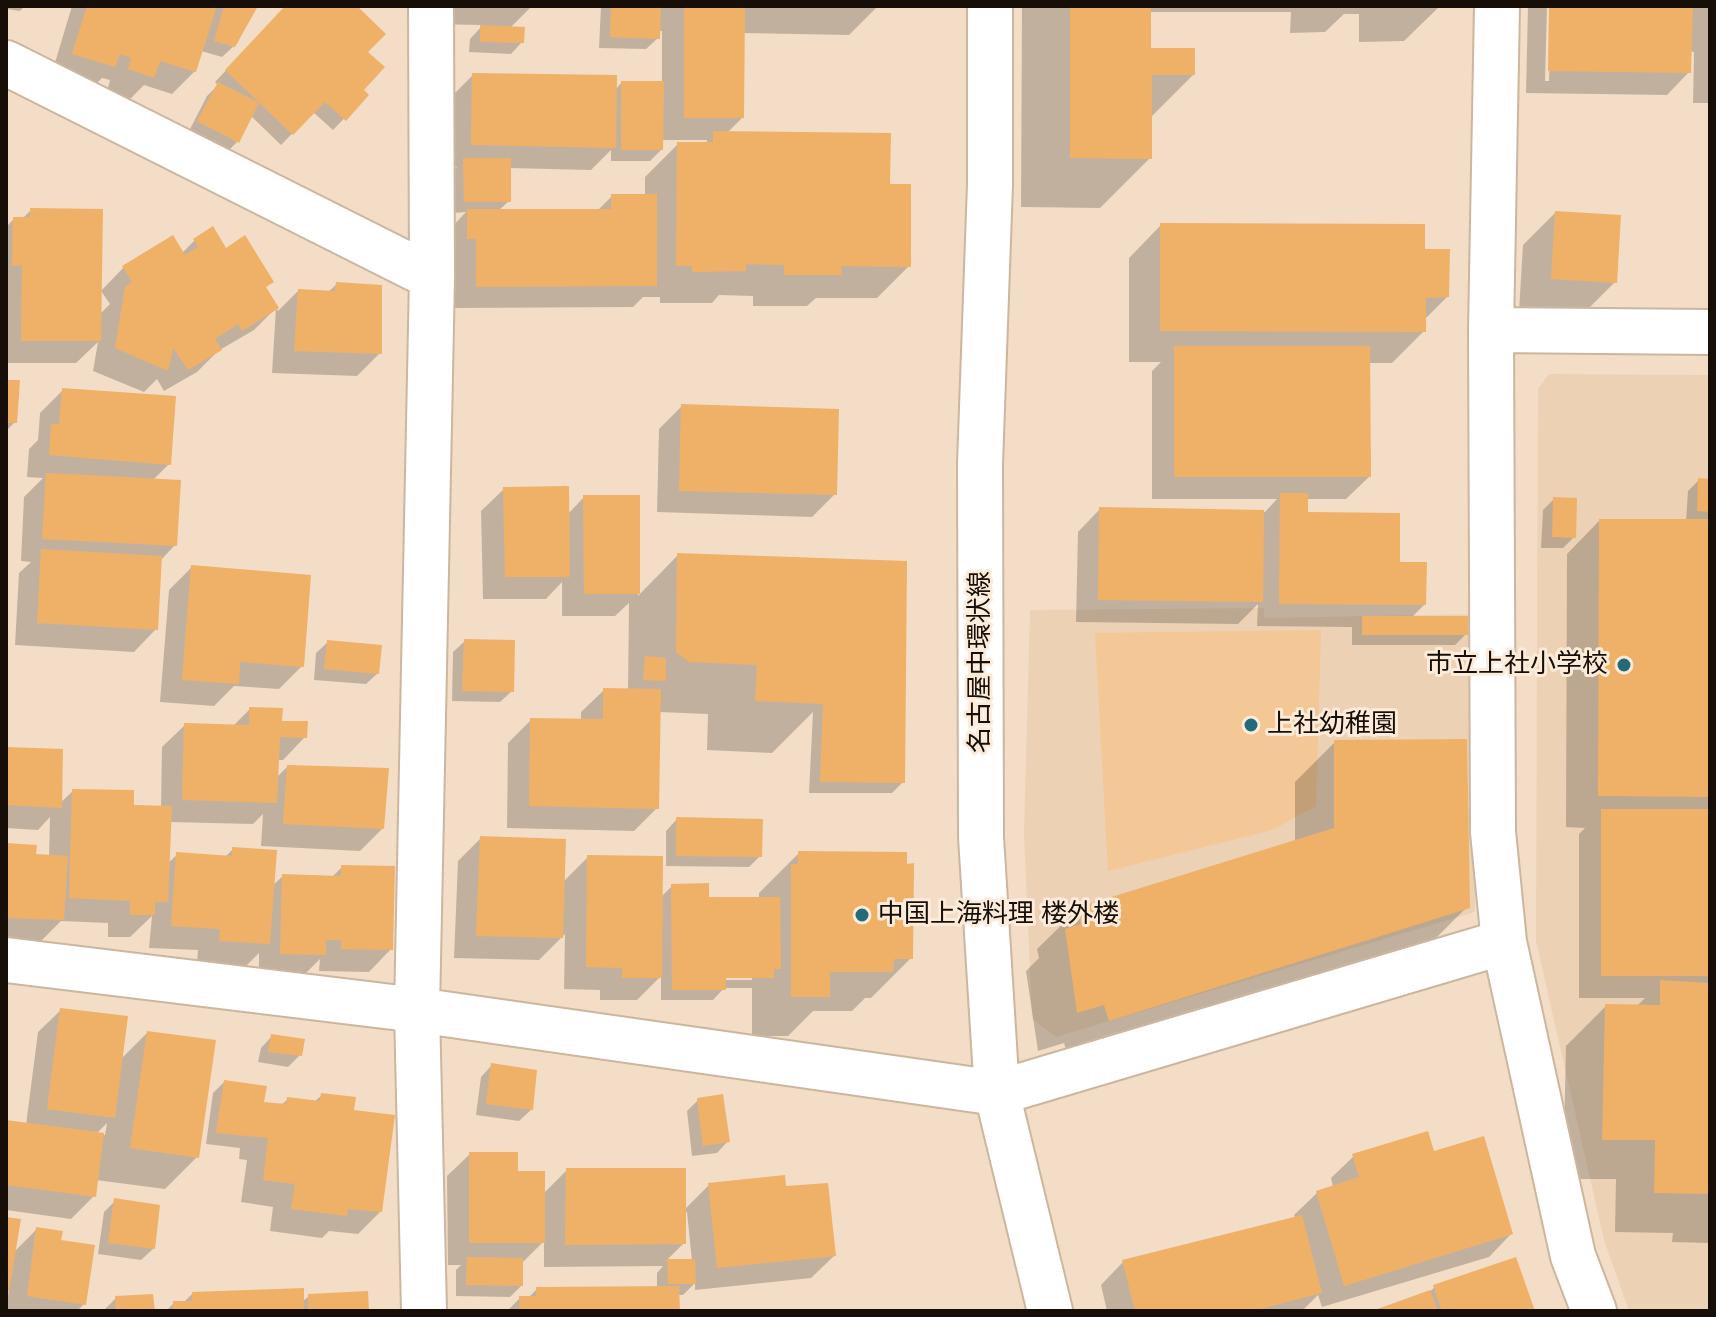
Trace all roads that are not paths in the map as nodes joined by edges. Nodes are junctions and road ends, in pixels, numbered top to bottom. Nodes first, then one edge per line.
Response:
1 (431, 6) edge
2 (990, 6) edge
3 (1497, 6) edge
4 (6, 63) edge
5 (432, 277) junction
6 (1491, 330) junction
7 (1710, 332) edge
8 (1504, 942) junction
9 (6, 960) edge
10 (417, 1010) junction
11 (997, 1093) junction
12 (424, 1311) edge
13 (1050, 1311) edge
14 (1594, 1311) edge

1 - 5 street
2 - 11 street, 名古屋中環状線
3 - 6 street
4 - 5 street
5 - 10 street
6 - 7 street
6 - 8 street
8 - 11 street
8 - 14 street
9 - 10 street
10 - 11 street
10 - 12 street
11 - 13 street, 名古屋中環状線

